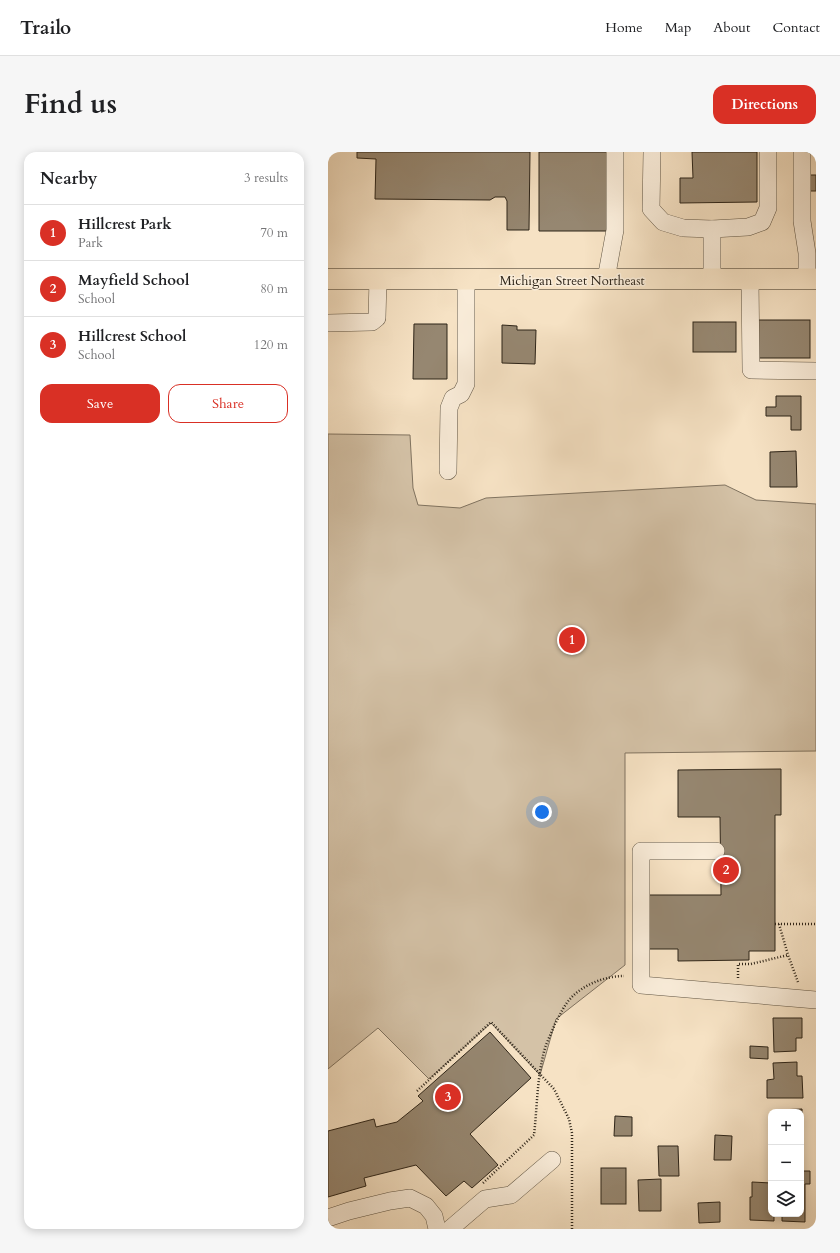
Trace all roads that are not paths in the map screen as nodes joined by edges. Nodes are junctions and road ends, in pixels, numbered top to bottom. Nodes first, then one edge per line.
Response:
1 (615, 152) edge
2 (652, 152) edge
3 (768, 152) edge
4 (802, 152) edge
5 (712, 229) junction
6 (328, 279) edge
7 (606, 279) junction
8 (750, 279) junction
9 (811, 279) edge
10 (378, 280) junction
11 (466, 280) junction
12 (712, 280) junction
13 (328, 323) edge
14 (816, 371) edge
15 (448, 471) dead end
16 (716, 850) dead end
17 (810, 1000) edge
18 (552, 1160) dead end
19 (328, 1218) edge
20 (437, 1229) edge
21 (450, 1229) edge

1 - 7 lane
2 - 5 lane
3 - 5 lane
4 - 9 lane
5 - 12 lane
6 - 10 main road, Michigan Street Northeast
7 - 11 main road, Michigan Street Northeast
7 - 12 main road, Michigan Street Northeast
8 - 9 main road, Michigan Street Northeast
8 - 12 main road, Michigan Street Northeast
8 - 14 lane
10 - 11 main road, Michigan Street Northeast
10 - 13 lane
11 - 15 lane
16 - 17 lane
18 - 21 lane
19 - 20 lane

